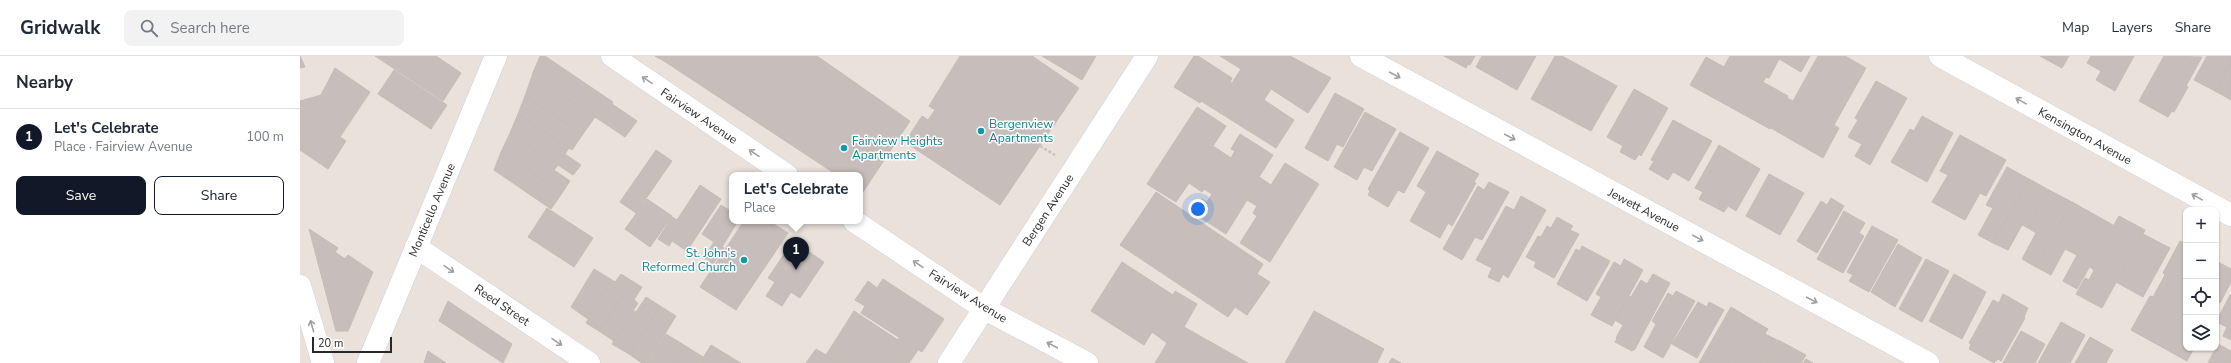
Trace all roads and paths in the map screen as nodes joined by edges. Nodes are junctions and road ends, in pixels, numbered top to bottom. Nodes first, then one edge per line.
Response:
1 (496, 56) edge
2 (612, 56) edge
3 (1147, 56) edge
4 (1361, 56) edge
5 (1940, 56) edge
6 (1040, 146) dead end
7 (1057, 157) dead end
8 (783, 172) edge
9 (2231, 215) edge
10 (858, 224) edge
11 (416, 247) junction
12 (300, 286) edge
13 (985, 309) junction
14 (322, 363) edge
15 (368, 363) edge
16 (588, 363) edge
17 (949, 363) edge
18 (1087, 363) edge
19 (1928, 363) edge

1 - 11 street, Monticello Avenue
8 -> 2 street, Fairview Avenue
3 - 13 street, Bergen Avenue
4 -> 19 street, Jewett Avenue
9 -> 5 street, Kensington Avenue
6 - 7 path
13 -> 10 street, Fairview Avenue
11 - 15 street, Monticello Avenue
11 -> 16 street, Reed Street
14 -> 12 street
13 - 17 street, Bergen Avenue
18 -> 13 street, Fairview Avenue

